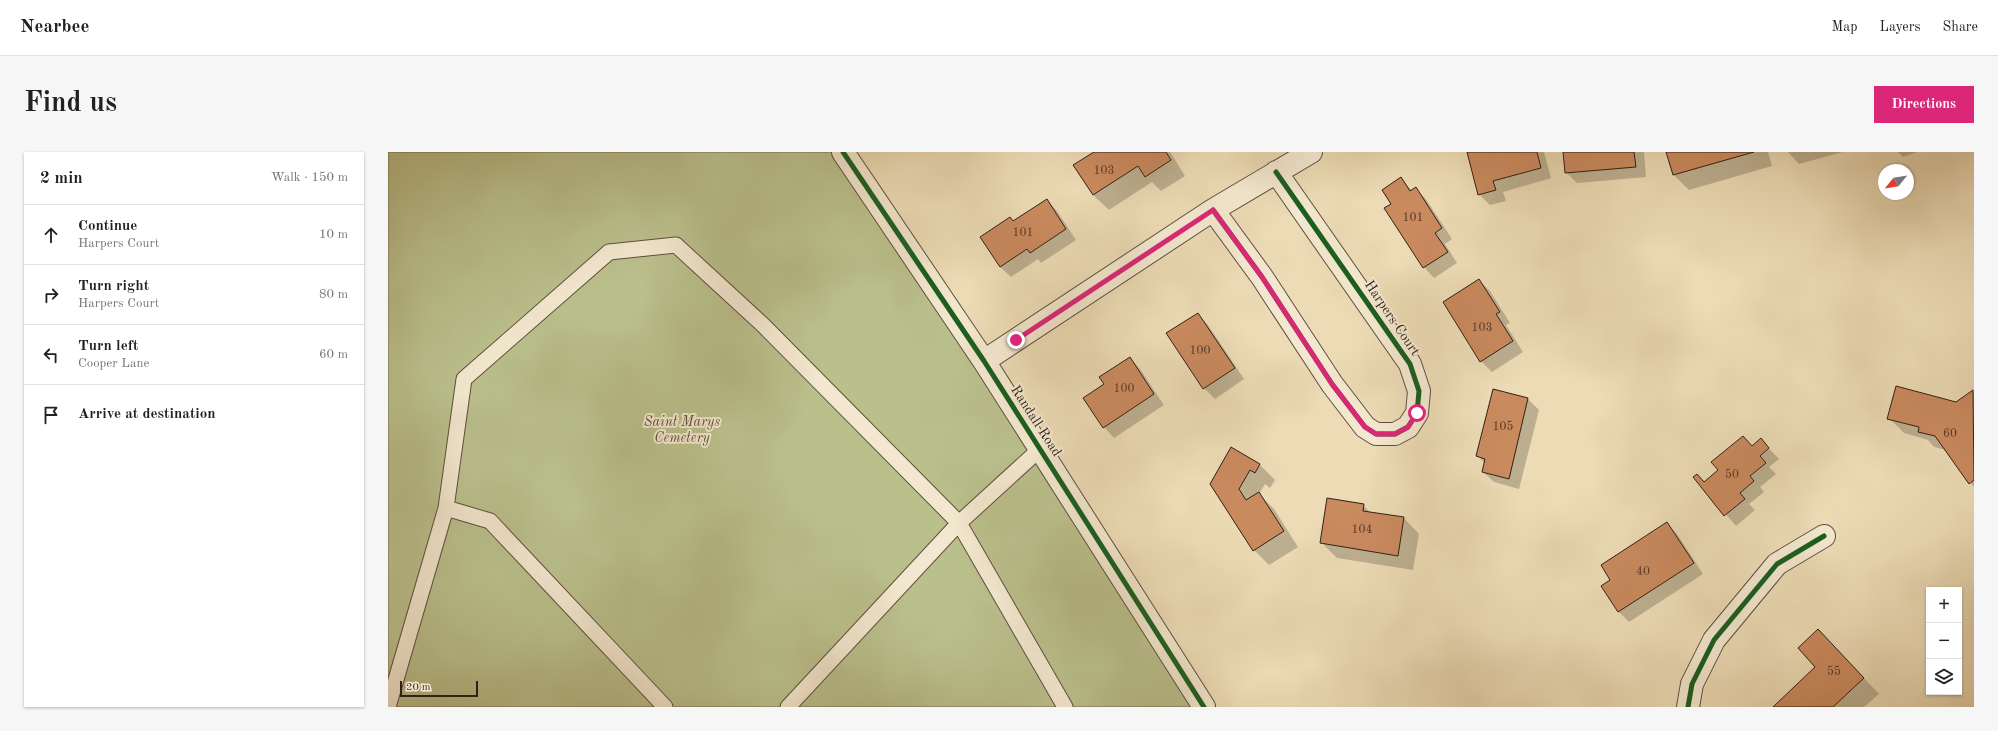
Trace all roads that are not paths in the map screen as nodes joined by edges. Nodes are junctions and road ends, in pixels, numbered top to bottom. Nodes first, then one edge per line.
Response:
1 (843, 152) edge
2 (1311, 152) edge
3 (1276, 172) junction
4 (1213, 210) junction
5 (984, 361) junction
6 (1040, 449) junction
7 (446, 508) junction
8 (959, 523) junction
9 (1824, 536) dead end
10 (388, 707) edge
11 (665, 707) edge
12 (788, 707) edge
13 (1065, 707) edge
14 (1204, 707) edge
15 (1688, 707) edge

1 - 5 street, Randall Road
2 - 3 street
3 - 4 street
3 - 4 street, Harpers Court
4 - 5 street
5 - 6 street, Randall Road
6 - 8 lane
6 - 14 street, Randall Road
7 - 8 lane
7 - 10 lane
7 - 11 lane
8 - 12 lane
8 - 13 lane
9 - 15 street

